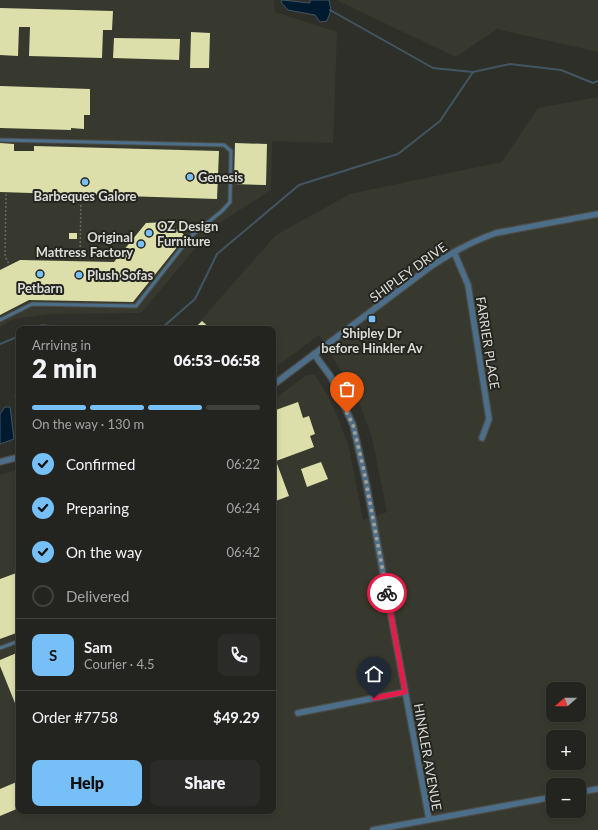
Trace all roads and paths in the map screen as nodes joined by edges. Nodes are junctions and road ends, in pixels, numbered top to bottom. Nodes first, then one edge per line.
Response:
1 (0, 140) edge
2 (6, 194) dead end
3 (81, 197) dead end
4 (598, 214) edge
5 (454, 252) junction
6 (80, 259) dead end
7 (9, 264) dead end
8 (0, 320) edge
9 (314, 354) junction
10 (276, 383) edge
11 (482, 438) dead end
12 (16, 458) edge
13 (0, 462) edge
14 (16, 642) edge
15 (0, 648) edge
16 (405, 692) junction
17 (298, 713) dead end
18 (598, 789) edge
19 (586, 791) edge
20 (546, 798) edge
21 (429, 819) junction
22 (373, 830) edge

1 - 8 lane
2 - 7 path
3 - 6 path
4 - 5 street, SHIPLEY DRIVE
5 - 9 street, SHIPLEY DRIVE
5 - 11 street, FARRIER PLACE
9 - 10 street, SHIPLEY DRIVE
9 - 16 street, HINKLER AVENUE
12 - 13 street
14 - 15 lane
16 - 17 street
16 - 21 street, HINKLER AVENUE
18 - 19 street
20 - 21 street
21 - 22 street

